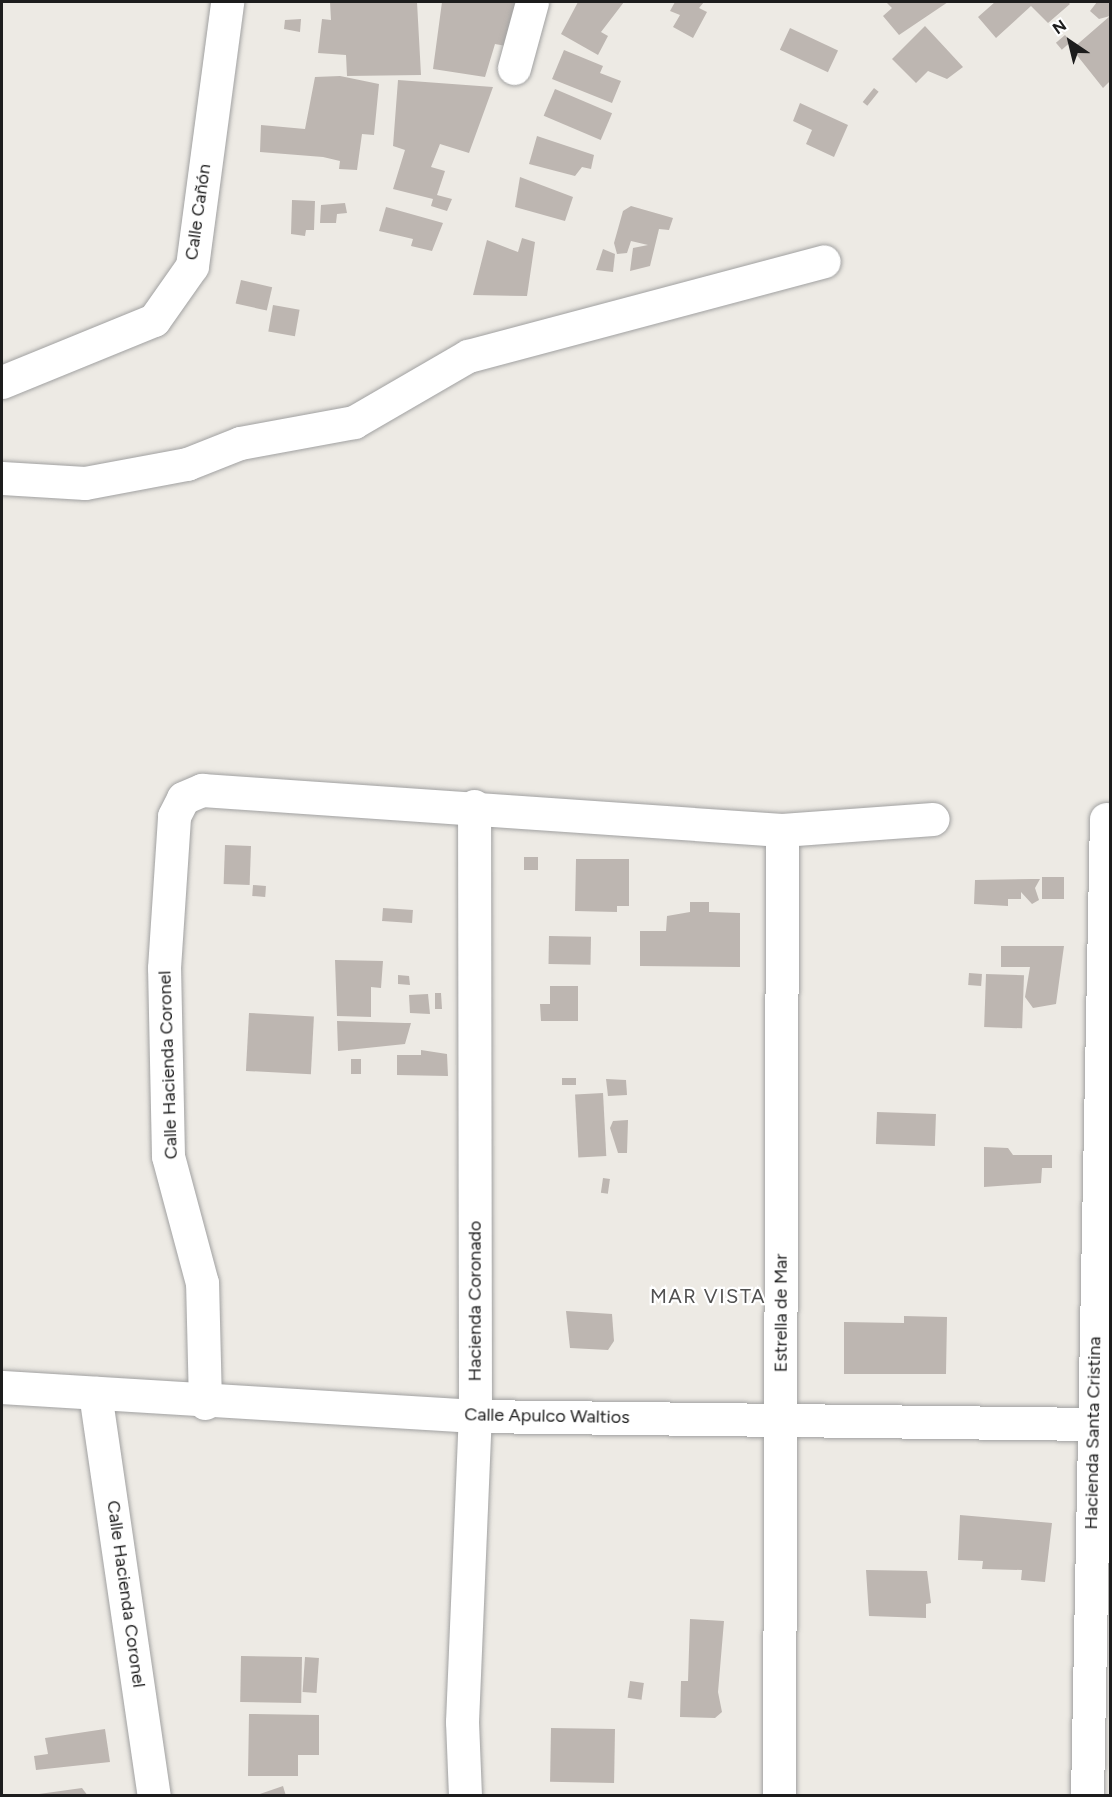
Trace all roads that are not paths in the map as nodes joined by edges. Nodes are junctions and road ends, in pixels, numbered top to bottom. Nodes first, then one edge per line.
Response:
1 (227, 2) edge
2 (532, 2) edge
3 (514, 68) dead end
4 (824, 261) dead end
5 (2, 382) edge
6 (2, 478) edge
7 (474, 806) junction
8 (933, 819) dead end
9 (1106, 819) dead end
10 (782, 830) junction
11 (2, 1387) edge
12 (95, 1393) junction
13 (205, 1403) junction
14 (475, 1416) junction
15 (781, 1418) junction
16 (1092, 1424) junction
17 (154, 1796) edge
18 (465, 1796) edge
19 (779, 1796) edge
20 (1087, 1796) edge

1 - 5 street, Calle Cañón
2 - 3 street
4 - 6 street
7 - 10 street
7 - 13 street, Calle Hacienda Coronel
7 - 14 street, Hacienda Coronado
8 - 10 street
9 - 16 street, Hacienda Santa Cristina
10 - 15 street, Estrella de Mar
11 - 12 street, Calle Apulco Waltios
12 - 13 street, Calle Apulco Waltios
12 - 17 street, Calle Hacienda Coronel
13 - 14 street, Calle Apulco Waltios
14 - 15 street, Calle Apulco Waltios
14 - 18 street, Hacienda Coronado
15 - 16 street, Calle Apulco Waltios
15 - 19 street, Estrella de Mar
16 - 20 street, Hacienda Santa Cristina

